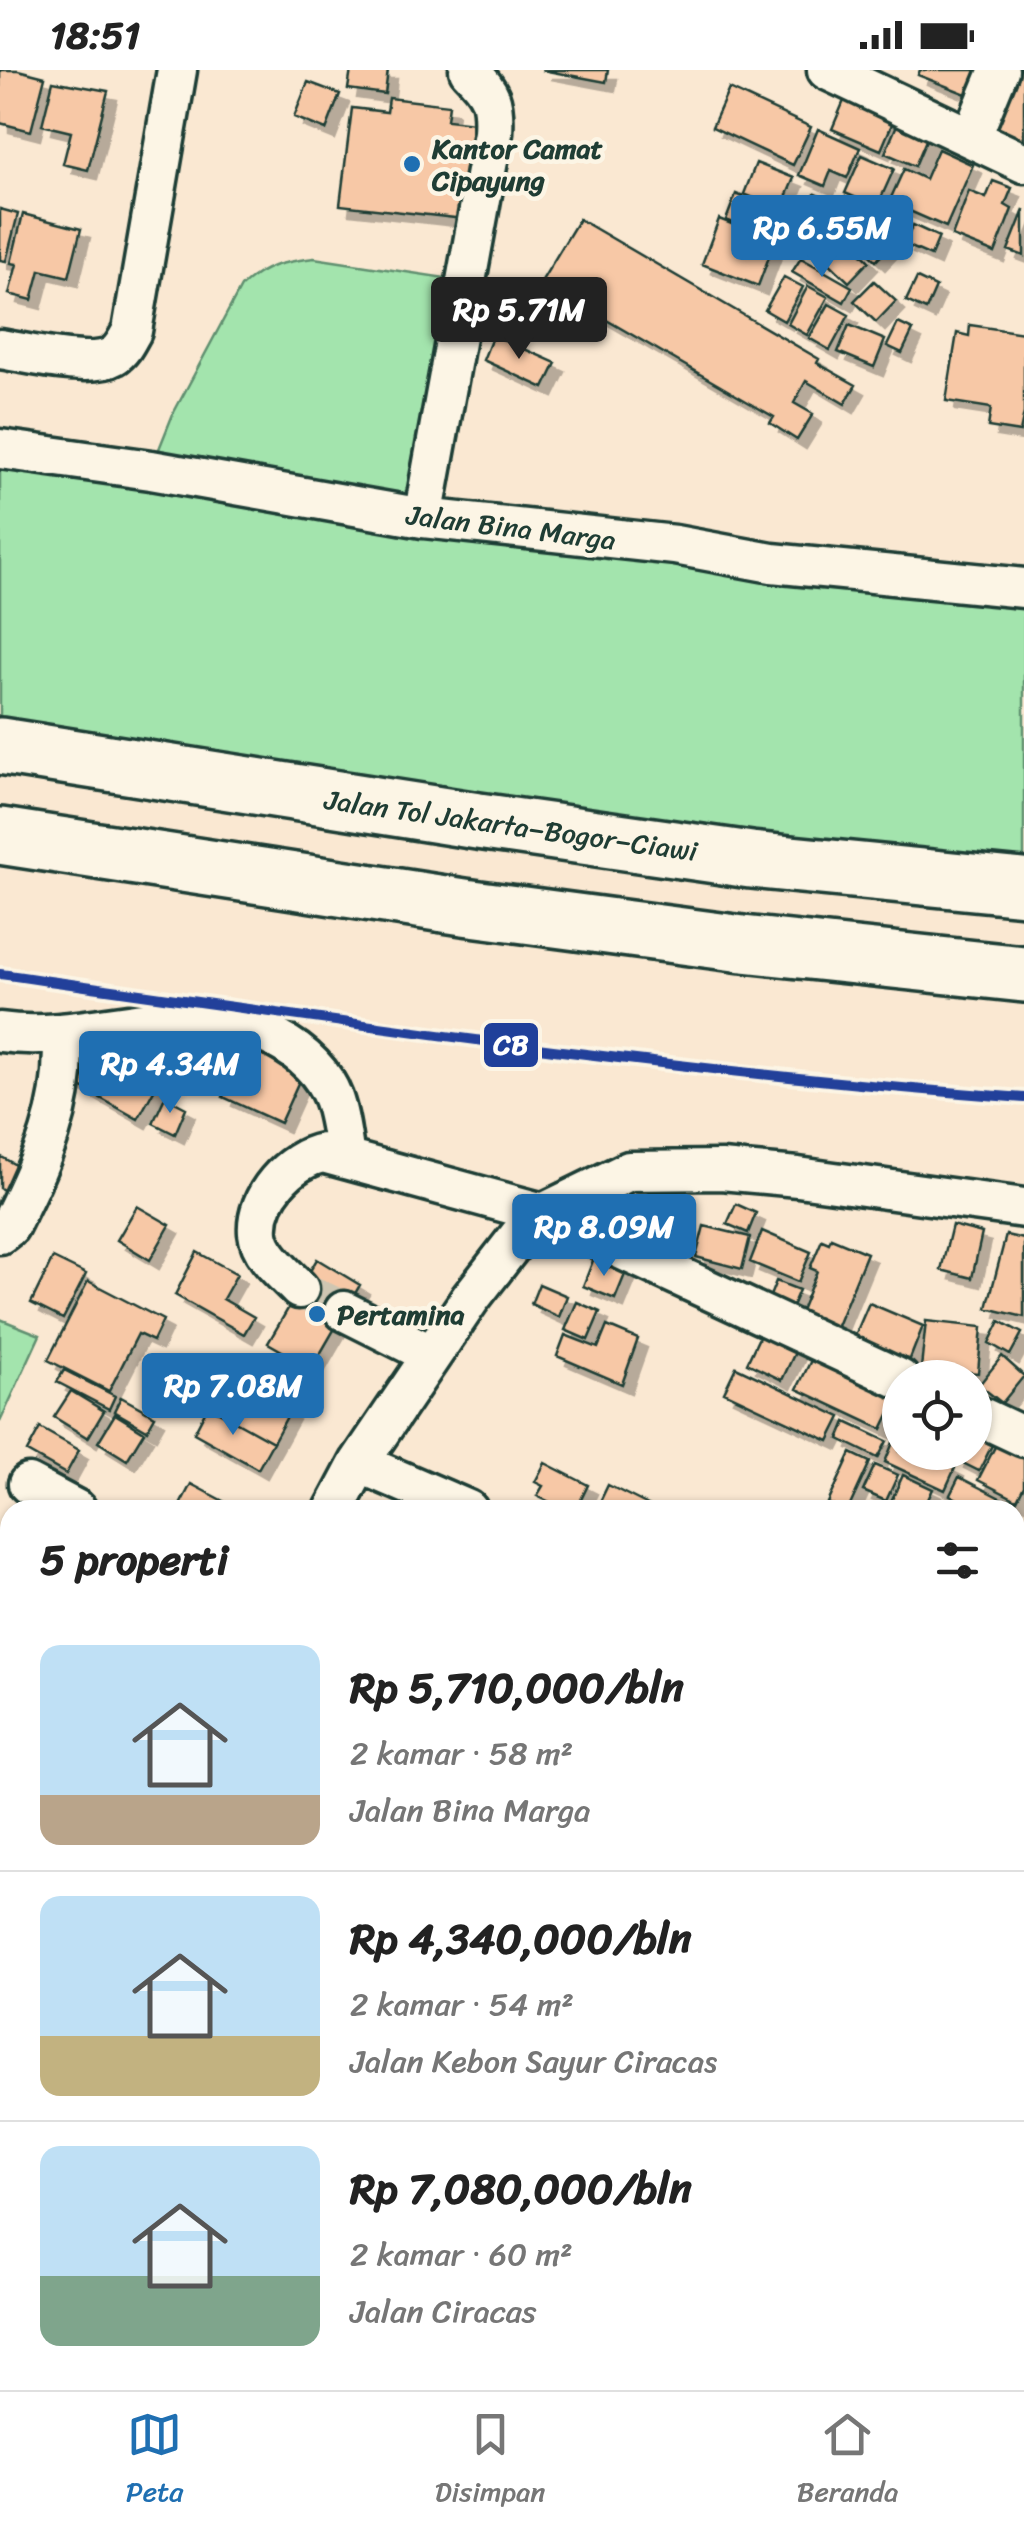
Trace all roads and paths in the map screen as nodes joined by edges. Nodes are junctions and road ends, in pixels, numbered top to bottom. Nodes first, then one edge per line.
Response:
1 (177, 70) edge
2 (468, 70) edge
3 (827, 70) edge
4 (999, 70) edge
5 (971, 138) junction
6 (1024, 163) edge
7 (0, 350) edge
8 (0, 449) edge
9 (423, 518) junction
10 (1024, 588) edge
11 (0, 746) edge
12 (0, 836) edge
13 (1024, 886) edge
14 (1024, 974) edge
15 (0, 1032) edge
16 (62, 1034) junction
17 (344, 1159) junction
18 (1024, 1208) edge
19 (543, 1213) junction
20 (0, 1234) edge
21 (299, 1289) tunnel mouth
22 (344, 1311) tunnel mouth
23 (432, 1356) junction
24 (882, 1371) edge
25 (992, 1422) edge
26 (1024, 1437) edge
27 (359, 1463) junction
28 (28, 1484) dead end
29 (58, 1500) edge
30 (339, 1500) edge
31 (445, 1500) edge

1 - 7 street
2 - 9 street
3 - 5 street
4 - 5 street
5 - 6 street
8 - 9 street, Jalan Bina Marga
9 - 10 street, Jalan Bina Marga
11 - 13 highway, Jalan Tol Jakarta–Bogor–Ciawi
12 - 14 highway
15 - 16 street
16 - 17 street
16 - 20 street
17 - 19 street
17 - 21 street
18 - 19 street
19 - 23 street
19 - 24 street
22 - 23 street
23 - 27 street
25 - 26 street
27 - 30 street
27 - 31 street
28 - 29 street

